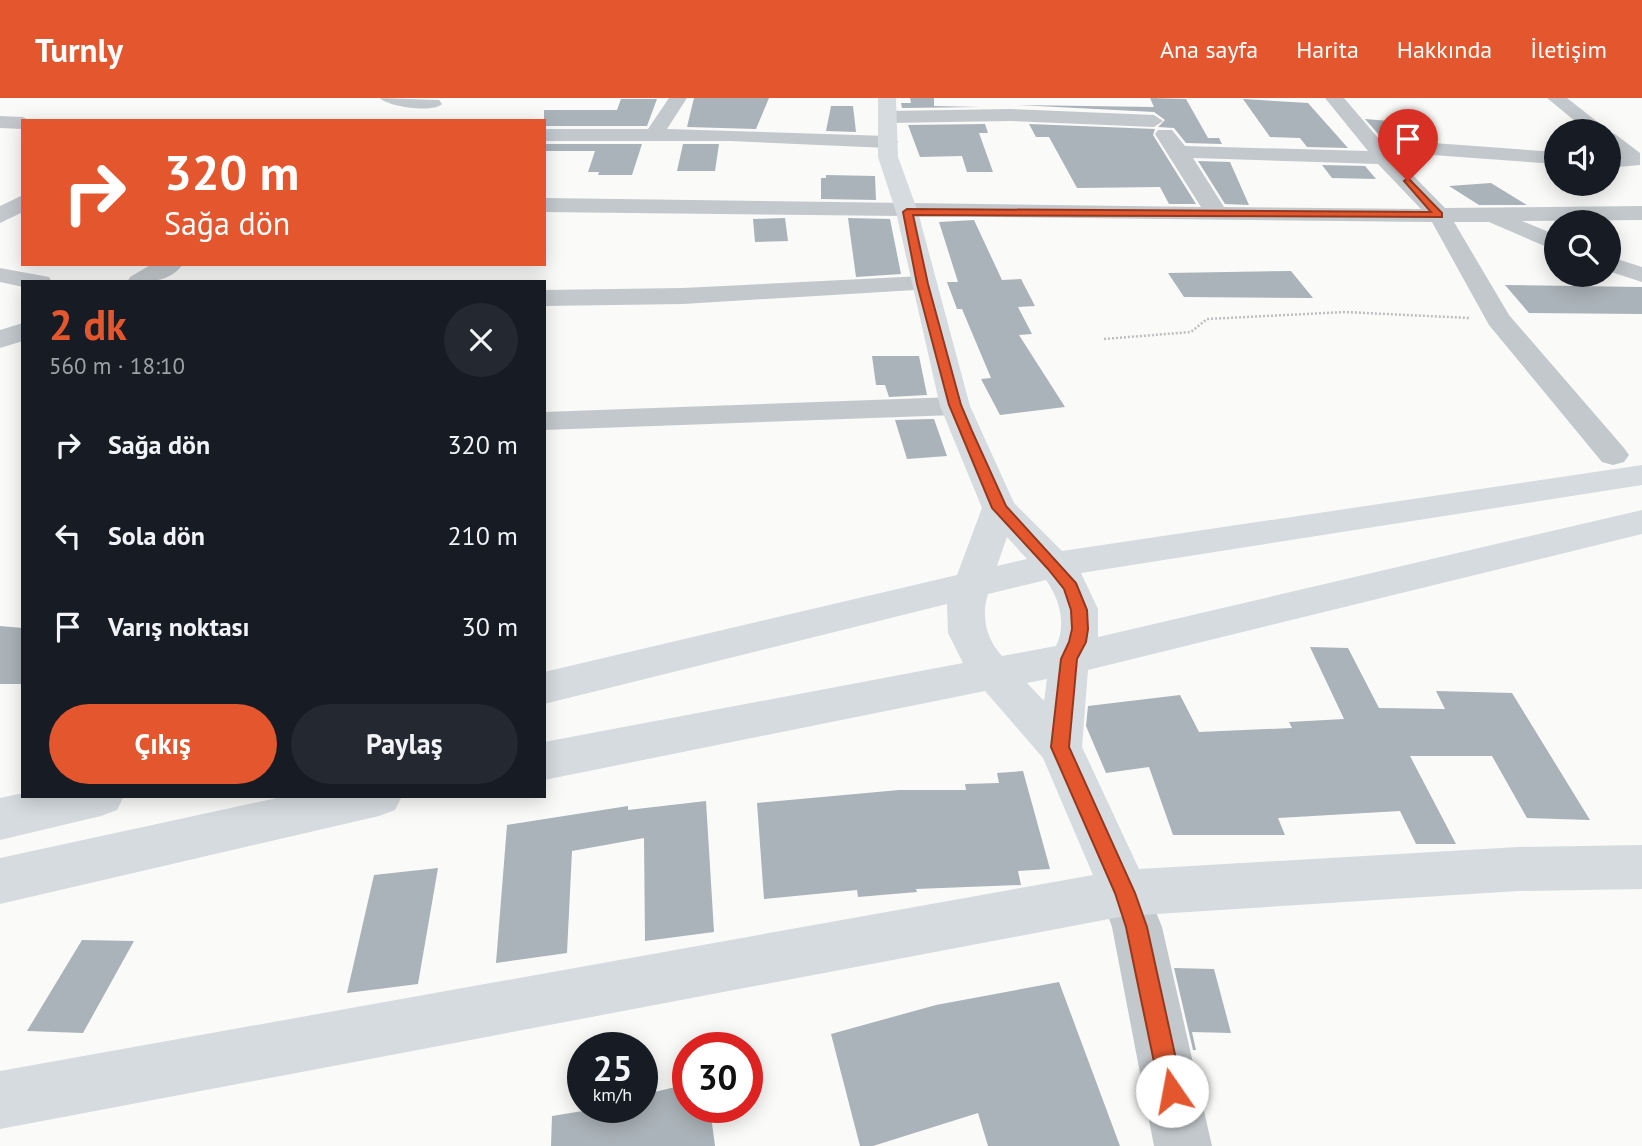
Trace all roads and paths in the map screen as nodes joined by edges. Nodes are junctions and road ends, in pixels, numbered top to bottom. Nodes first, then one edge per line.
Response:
1 (389, 98) edge
2 (678, 98) edge
3 (1134, 98) edge
4 (1334, 98) edge
5 (1556, 98) edge
6 (437, 101) edge
7 (414, 119) edge
8 (888, 119) edge
9 (1583, 119) edge
10 (1154, 121) junction
11 (0, 122) edge
12 (21, 123) edge
13 (655, 134) junction
14 (546, 135) edge
15 (1621, 148) edge
16 (1179, 152) junction
17 (1380, 152) junction
18 (1544, 158) edge
19 (1621, 161) edge
20 (21, 203) edge
21 (546, 205) edge
22 (907, 212) junction
23 (1216, 213) junction
24 (1642, 213) edge
25 (1439, 215) junction
26 (1488, 215) junction
27 (0, 216) edge
28 (1544, 239) edge
29 (167, 266) edge
30 (1621, 268) edge
31 (0, 275) edge
32 (1642, 275) edge
33 (29, 280) edge
34 (143, 280) edge
35 (923, 284) junction
36 (546, 298) edge
37 (1498, 319) junction
38 (21, 332) edge
39 (1104, 339) dead end
40 (0, 340) edge
41 (955, 405) junction
42 (546, 421) edge
43 (1628, 465) edge
44 (999, 508) junction
45 (1642, 522) edge
46 (1054, 565) junction
47 (974, 583) junction
48 (1069, 659) junction
49 (994, 673) junction
50 (546, 688) edge
51 (1060, 747) junction
52 (546, 761) edge
53 (92, 798) edge
54 (370, 798) edge
55 (0, 819) edge
56 (1642, 867) edge
57 (0, 881) edge
58 (1125, 893) junction
59 (0, 1100) edge
60 (1183, 1146) edge

1 - 6 street
2 - 13 street
3 - 10 street
4 - 17 street
5 - 9 street
6 - 7 street
8 - 10 street
8 - 13 street
8 - 22 main road
10 - 16 street
11 - 12 street
13 - 14 street
15 - 19 street
16 - 17 street
16 - 23 street
17 - 18 street
17 - 25 street
20 - 27 street
21 - 22 street
22 - 23 street
22 - 35 main road
23 - 25 street
24 - 26 street
25 - 26 street
25 - 37 street
26 - 28 street
29 - 34 street
30 - 32 street
31 - 33 street
35 - 36 street
35 - 41 main road
37 - 39 path
37 - 43 street
38 - 40 street
41 - 42 street
41 - 44 main road
43 - 46 main road
44 - 46 main road
44 - 47 main road
45 - 48 main road
46 - 47 main road
46 - 48 main road
47 - 49 main road
47 - 50 main road
48 - 49 main road
48 - 51 main road
49 - 51 main road
49 - 52 main road
51 - 58 main road
53 - 55 main road
54 - 57 main road
56 - 58 main road
58 - 59 main road
58 - 60 street

